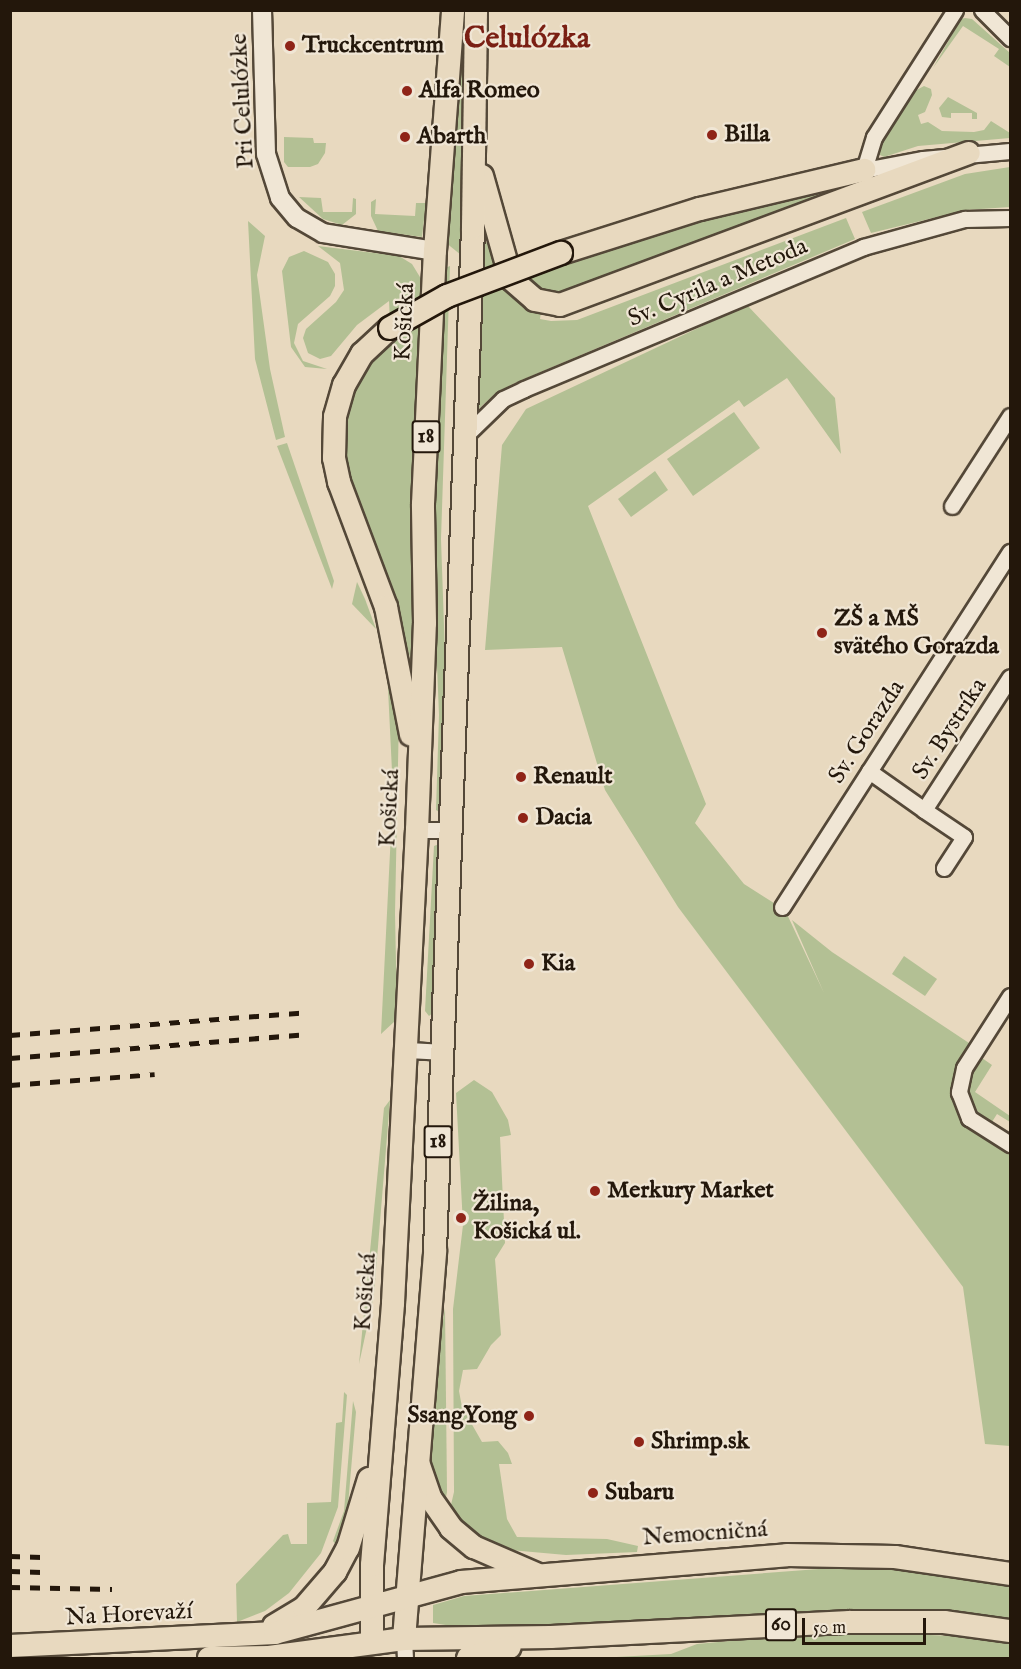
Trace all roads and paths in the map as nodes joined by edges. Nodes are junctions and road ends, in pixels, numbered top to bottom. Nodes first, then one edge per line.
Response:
1 (262, 10) edge
2 (453, 10) edge
3 (476, 10) edge
4 (955, 10) edge
5 (982, 10) edge
6 (1011, 38) edge
7 (474, 144) junction
8 (1011, 151) edge
9 (969, 153) junction
10 (864, 170) junction
11 (1011, 218) edge
12 (435, 251) junction
13 (471, 283) junction
14 (1011, 416) edge
15 (1005, 436) edge
16 (463, 438) junction
17 (952, 506) dead end
18 (1011, 552) edge
19 (1011, 677) edge
20 (868, 771) junction
21 (418, 777) junction
22 (924, 810) junction
23 (417, 830) junction
24 (452, 830) junction
25 (944, 868) dead end
26 (782, 907) dead end
27 (1011, 996) edge
28 (406, 1050) junction
29 (442, 1052) junction
30 (1011, 1144) edge
31 (380, 1444) junction
32 (417, 1453) junction
33 (537, 1574) junction
34 (1011, 1575) edge
35 (405, 1597) junction
36 (372, 1607) junction
37 (1011, 1631) edge
38 (250, 1635) junction
39 (551, 1637) junction
40 (10, 1646) edge
41 (405, 1649) edge
42 (372, 1650) edge
43 (274, 1658) edge
44 (209, 1659) edge
45 (468, 1659) edge

1 - 12 street, Pri Celulózke
2 - 12 main road, Košická / 18
3 - 7 main road, 18
4 - 10 street
5 - 6 street
7 - 9 main road
7 - 13 main road, 18
8 - 9 street
9 - 10 street
10 - 21 main road, bridge
11 - 16 street, Sv. Cyrila a Metoda
12 - 13 main road
12 - 21 main road, Košická / 18
13 - 16 main road, 18
14 - 15 street
15 - 17 street
16 - 24 main road, 18
18 - 20 street, Sv. Gorazda
19 - 22 street, Sv. Bystríka
20 - 22 street, Sv. Bystríka
20 - 26 street, Sv. Gorazda
21 - 23 main road, Košická / 18
22 - 25 street
23 - 24 street
23 - 28 main road, Košická / 18
24 - 29 main road, 18
27 - 30 street
28 - 29 street
28 - 31 main road, Košická / 18
29 - 32 main road, 18
31 - 36 main road, Košická / 18
31 - 38 main road, Na Horevaží
32 - 33 main road
32 - 35 main road, 18
33 - 34 main road, Nemocničná
33 - 35 main road, Nemocničná
35 - 36 main road, Na Horevaží
35 - 41 main road, 18
36 - 38 main road, Na Horevaží
36 - 42 main road, 18
37 - 39 main road, 60
38 - 40 main road, Na Horevaží
39 - 41 main road, 60
39 - 45 main road
41 - 42 main road, 60
42 - 43 main road, Na Horevaží / 60
43 - 44 main road, Na Horevaží / 60

